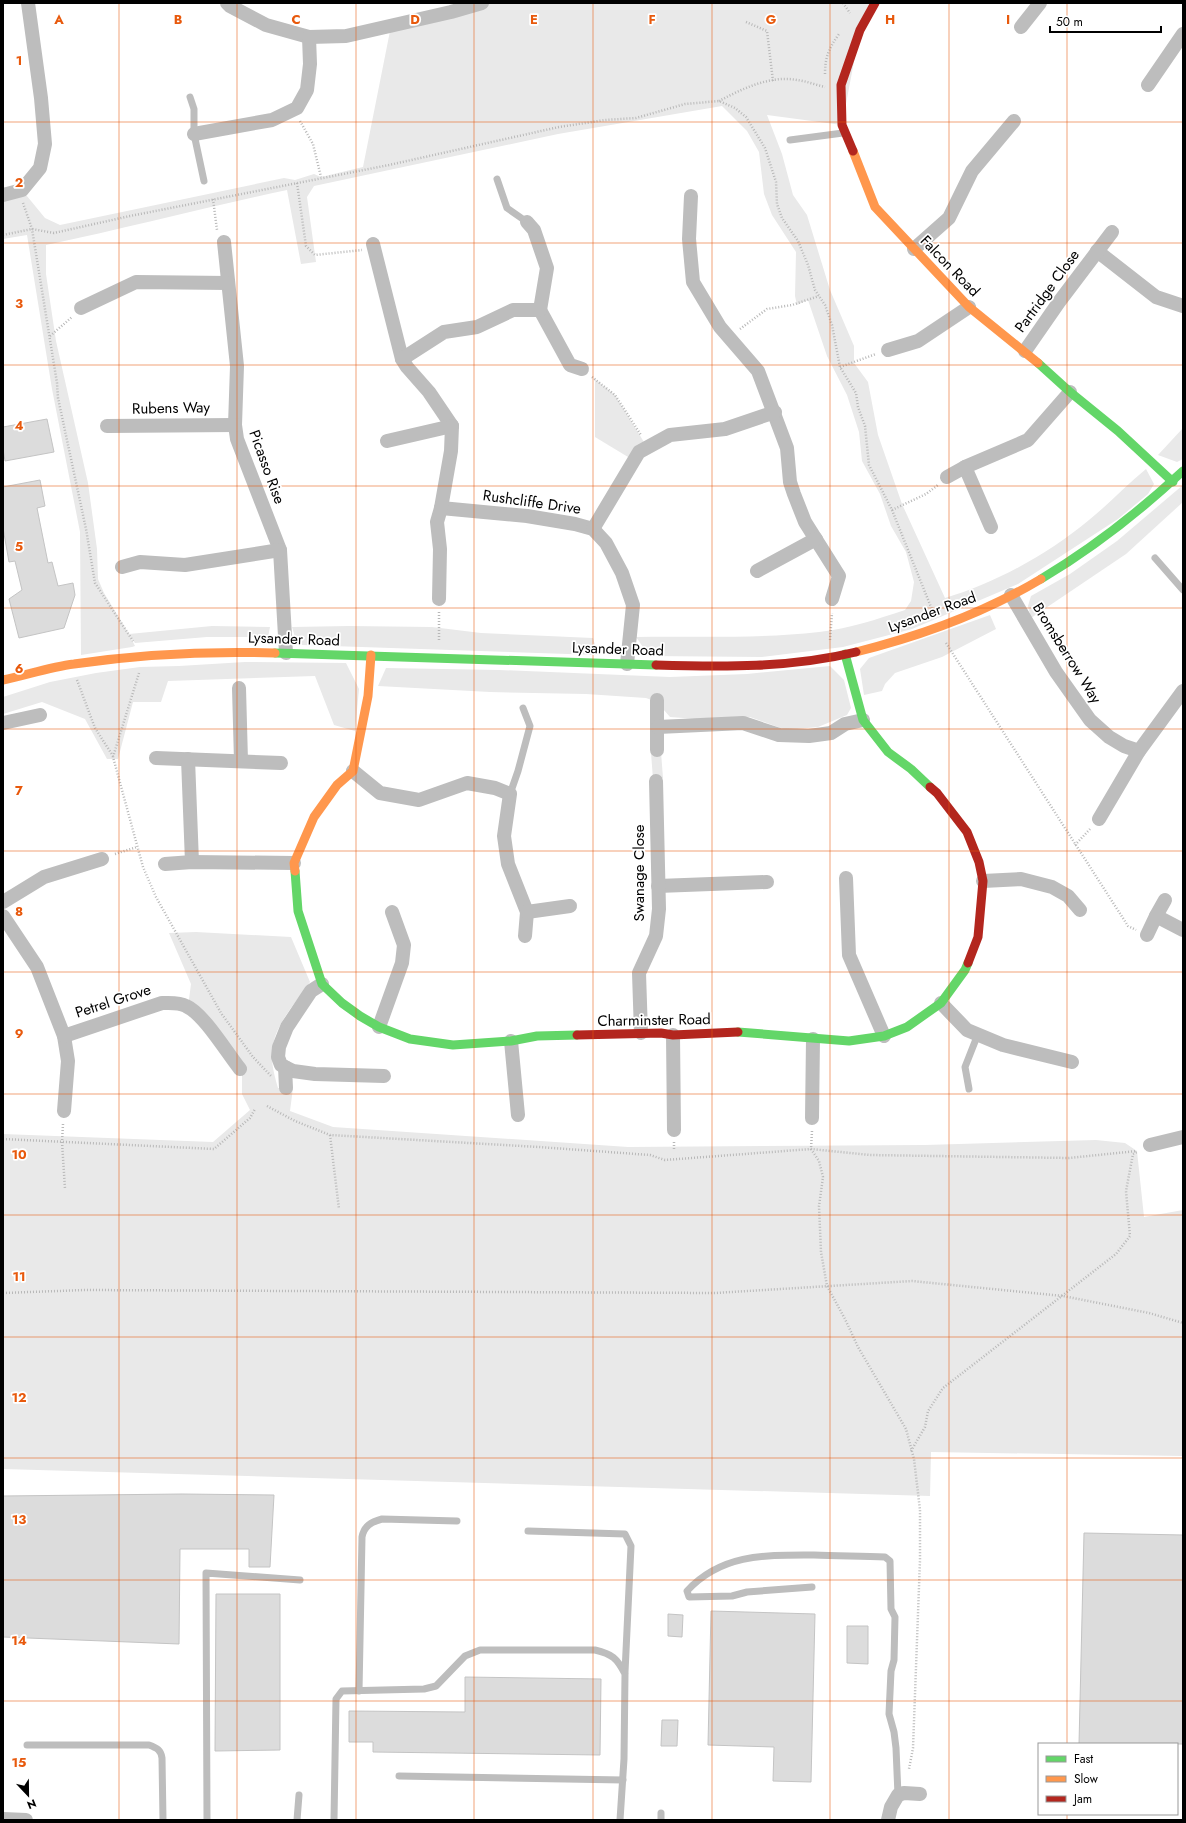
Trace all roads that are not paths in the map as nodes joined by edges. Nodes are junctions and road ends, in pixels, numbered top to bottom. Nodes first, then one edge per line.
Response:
1 (28, 3) edge
2 (227, 3) edge
3 (482, 3) edge
4 (874, 3) edge
5 (1040, 3) edge
6 (450, 8) edge
7 (1021, 27) dead end
8 (1183, 34) edge
9 (309, 37) junction
10 (1148, 85) dead end
11 (190, 97) dead end
12 (1014, 121) dead end
13 (846, 132) junction
14 (194, 134) junction
15 (790, 140) dead end
16 (497, 179) dead end
17 (204, 181) dead end
18 (3, 195) edge
19 (691, 196) dead end
20 (527, 222) joint
21 (1112, 232) dead end
22 (224, 242) dead end
23 (374, 246) road end
24 (914, 249) junction
25 (1097, 252) junction
26 (228, 283) junction
27 (1183, 306) edge
28 (969, 307) junction
29 (81, 308) road end
30 (540, 310) junction
31 (888, 350) road end
32 (1025, 351) junction
33 (402, 359) junction
34 (582, 369) road end
35 (1070, 392) junction
36 (776, 417) junction
37 (235, 425) junction
38 (107, 426) dead end
39 (452, 426) junction
40 (386, 441) dead end
41 (965, 467) junction
42 (1183, 471) edge
43 (947, 477) road end
44 (1173, 482) junction
45 (441, 508) junction
46 (991, 527) dead end
47 (593, 529) junction
48 (816, 539) junction
49 (280, 550) junction
50 (1155, 558) dead end
51 (122, 567) dead end
52 (757, 571) dead end
53 (1183, 590) edge
54 (1011, 595) junction
55 (832, 598) road end
56 (439, 599) road end
57 (286, 653) junction
58 (846, 654) junction
59 (371, 656) junction
60 (627, 664) junction
61 (3, 680) edge
62 (239, 688) dead end
63 (1183, 691) edge
64 (657, 700) dead end
65 (522, 708) dead end
66 (40, 715) dead end
67 (863, 720) junction
68 (3, 723) edge
69 (658, 727) junction
70 (657, 750) dead end
71 (1138, 751) junction
72 (156, 758) dead end
73 (188, 759) junction
74 (241, 761) junction
75 (281, 763) dead end
76 (353, 771) junction
77 (656, 781) dead end
78 (510, 794) junction
79 (1100, 819) road end
80 (102, 858) road end
81 (192, 862) junction
82 (294, 863) junction
83 (165, 864) dead end
84 (846, 878) dead end
85 (983, 881) junction
86 (768, 882) dead end
87 (658, 886) junction
88 (1165, 900) dead end
89 (3, 902) edge
90 (570, 906) dead end
91 (1080, 910) dead end
92 (392, 912) dead end
93 (527, 912) junction
94 (3, 916) edge
95 (1156, 916) junction
96 (1183, 930) edge
97 (1146, 935) dead end
98 (525, 936) dead end
99 (322, 984) junction
100 (941, 1003) junction
101 (379, 1027) junction
102 (641, 1033) junction
103 (978, 1034) junction
104 (673, 1035) junction
105 (64, 1036) junction
106 (884, 1036) junction
107 (813, 1039) junction
108 (511, 1041) junction
109 (1072, 1062) dead end
110 (285, 1067) junction
111 (240, 1069) dead end
112 (384, 1076) dead end
113 (286, 1088) dead end
114 (969, 1089) dead end
115 (64, 1111) road end
116 (518, 1116) dead end
117 (812, 1118) dead end
118 (674, 1130) dead end
119 (1183, 1137) edge
120 (1143, 1148) road end
121 (457, 1521) dead end
122 (528, 1530) dead end
123 (300, 1580) dead end
124 (812, 1587) dead end
125 (624, 1674) junction
126 (358, 1691) junction
127 (27, 1745) dead end
128 (398, 1776) dead end
129 (622, 1780) junction
130 (901, 1794) junction
131 (920, 1794) dead end
132 (299, 1795) dead end
133 (3, 1819) edge
134 (26, 1820) edge
135 (163, 1820) edge
136 (208, 1820) edge
137 (297, 1820) edge
138 (334, 1820) edge
139 (620, 1820) edge
140 (888, 1820) edge

1 - 18 street
2 - 9 street
3 - 6 street
4 - 13 street, Falcon Road
5 - 7 street
6 - 9 street
8 - 10 street
9 - 14 street
11 - 14 lane
12 - 24 street
13 - 15 lane
13 - 24 street, Falcon Road
14 - 17 lane
16 - 20 lane
19 - 36 street
20 - 30 street
21 - 25 street, Partridge Close
22 - 26 street, Picasso Rise
23 - 33 street
24 - 28 street, Falcon Road
25 - 27 street, Partridge Close
25 - 32 street, Partridge Close
26 - 29 street
26 - 37 street, Picasso Rise
28 - 31 street
28 - 32 street, Falcon Road
30 - 33 street
30 - 34 street
32 - 35 street, Falcon Road
33 - 39 street
35 - 41 street
35 - 44 street, Falcon Road
36 - 47 street
36 - 48 street
37 - 38 street, Rubens Way
37 - 49 street, Picasso Rise
39 - 40 street
39 - 45 street
41 - 43 street
41 - 46 street
42 - 44 street, Lysander Road
44 - 54 street, Lysander Road
45 - 47 street, Rushcliffe Drive
45 - 56 street
47 - 60 street, Rushcliffe Drive
48 - 52 street
48 - 55 street
49 - 51 street
49 - 57 street, Picasso Rise
50 - 53 lane
54 - 58 street, Lysander Road
54 - 71 street, Bromsberrow Way
57 - 59 street, Lysander Road
57 - 61 street, Lysander Road
58 - 60 street, Lysander Road
58 - 67 street, Charminster Road
59 - 60 street, Lysander Road
59 - 76 street
62 - 74 street
63 - 71 street
64 - 69 street
65 - 78 lane
66 - 68 street
67 - 69 street
67 - 85 street, Charminster Road
69 - 70 street
71 - 79 street
72 - 73 street
73 - 74 street
73 - 81 street
74 - 75 street
76 - 78 street
76 - 82 street, Charminster Road
77 - 87 street, Swanage Close
78 - 93 street
80 - 89 street
81 - 82 street
81 - 83 street
82 - 99 street, Charminster Road
84 - 106 street
85 - 91 street
85 - 100 street, Charminster Road
86 - 87 street
87 - 102 street, Swanage Close
88 - 95 street
90 - 93 street
92 - 101 street
93 - 98 street
94 - 105 street
95 - 96 street
95 - 97 street
99 - 101 street, Charminster Road
99 - 110 street
100 - 103 street
100 - 106 street, Charminster Road
101 - 108 street, Charminster Road
102 - 104 street, Charminster Road
102 - 108 street, Charminster Road
103 - 109 street
103 - 114 lane
104 - 107 street, Charminster Road
104 - 118 street
105 - 111 street, Petrel Grove
105 - 115 street
106 - 107 street, Charminster Road
107 - 117 street
108 - 116 street
110 - 112 street
110 - 113 street
119 - 120 street
121 - 126 lane
122 - 125 lane
123 - 136 lane
124 - 130 lane
125 - 126 lane
125 - 129 lane
126 - 138 lane
127 - 135 lane
128 - 129 lane
129 - 139 lane
130 - 131 street
130 - 140 street
132 - 137 lane
133 - 134 street

